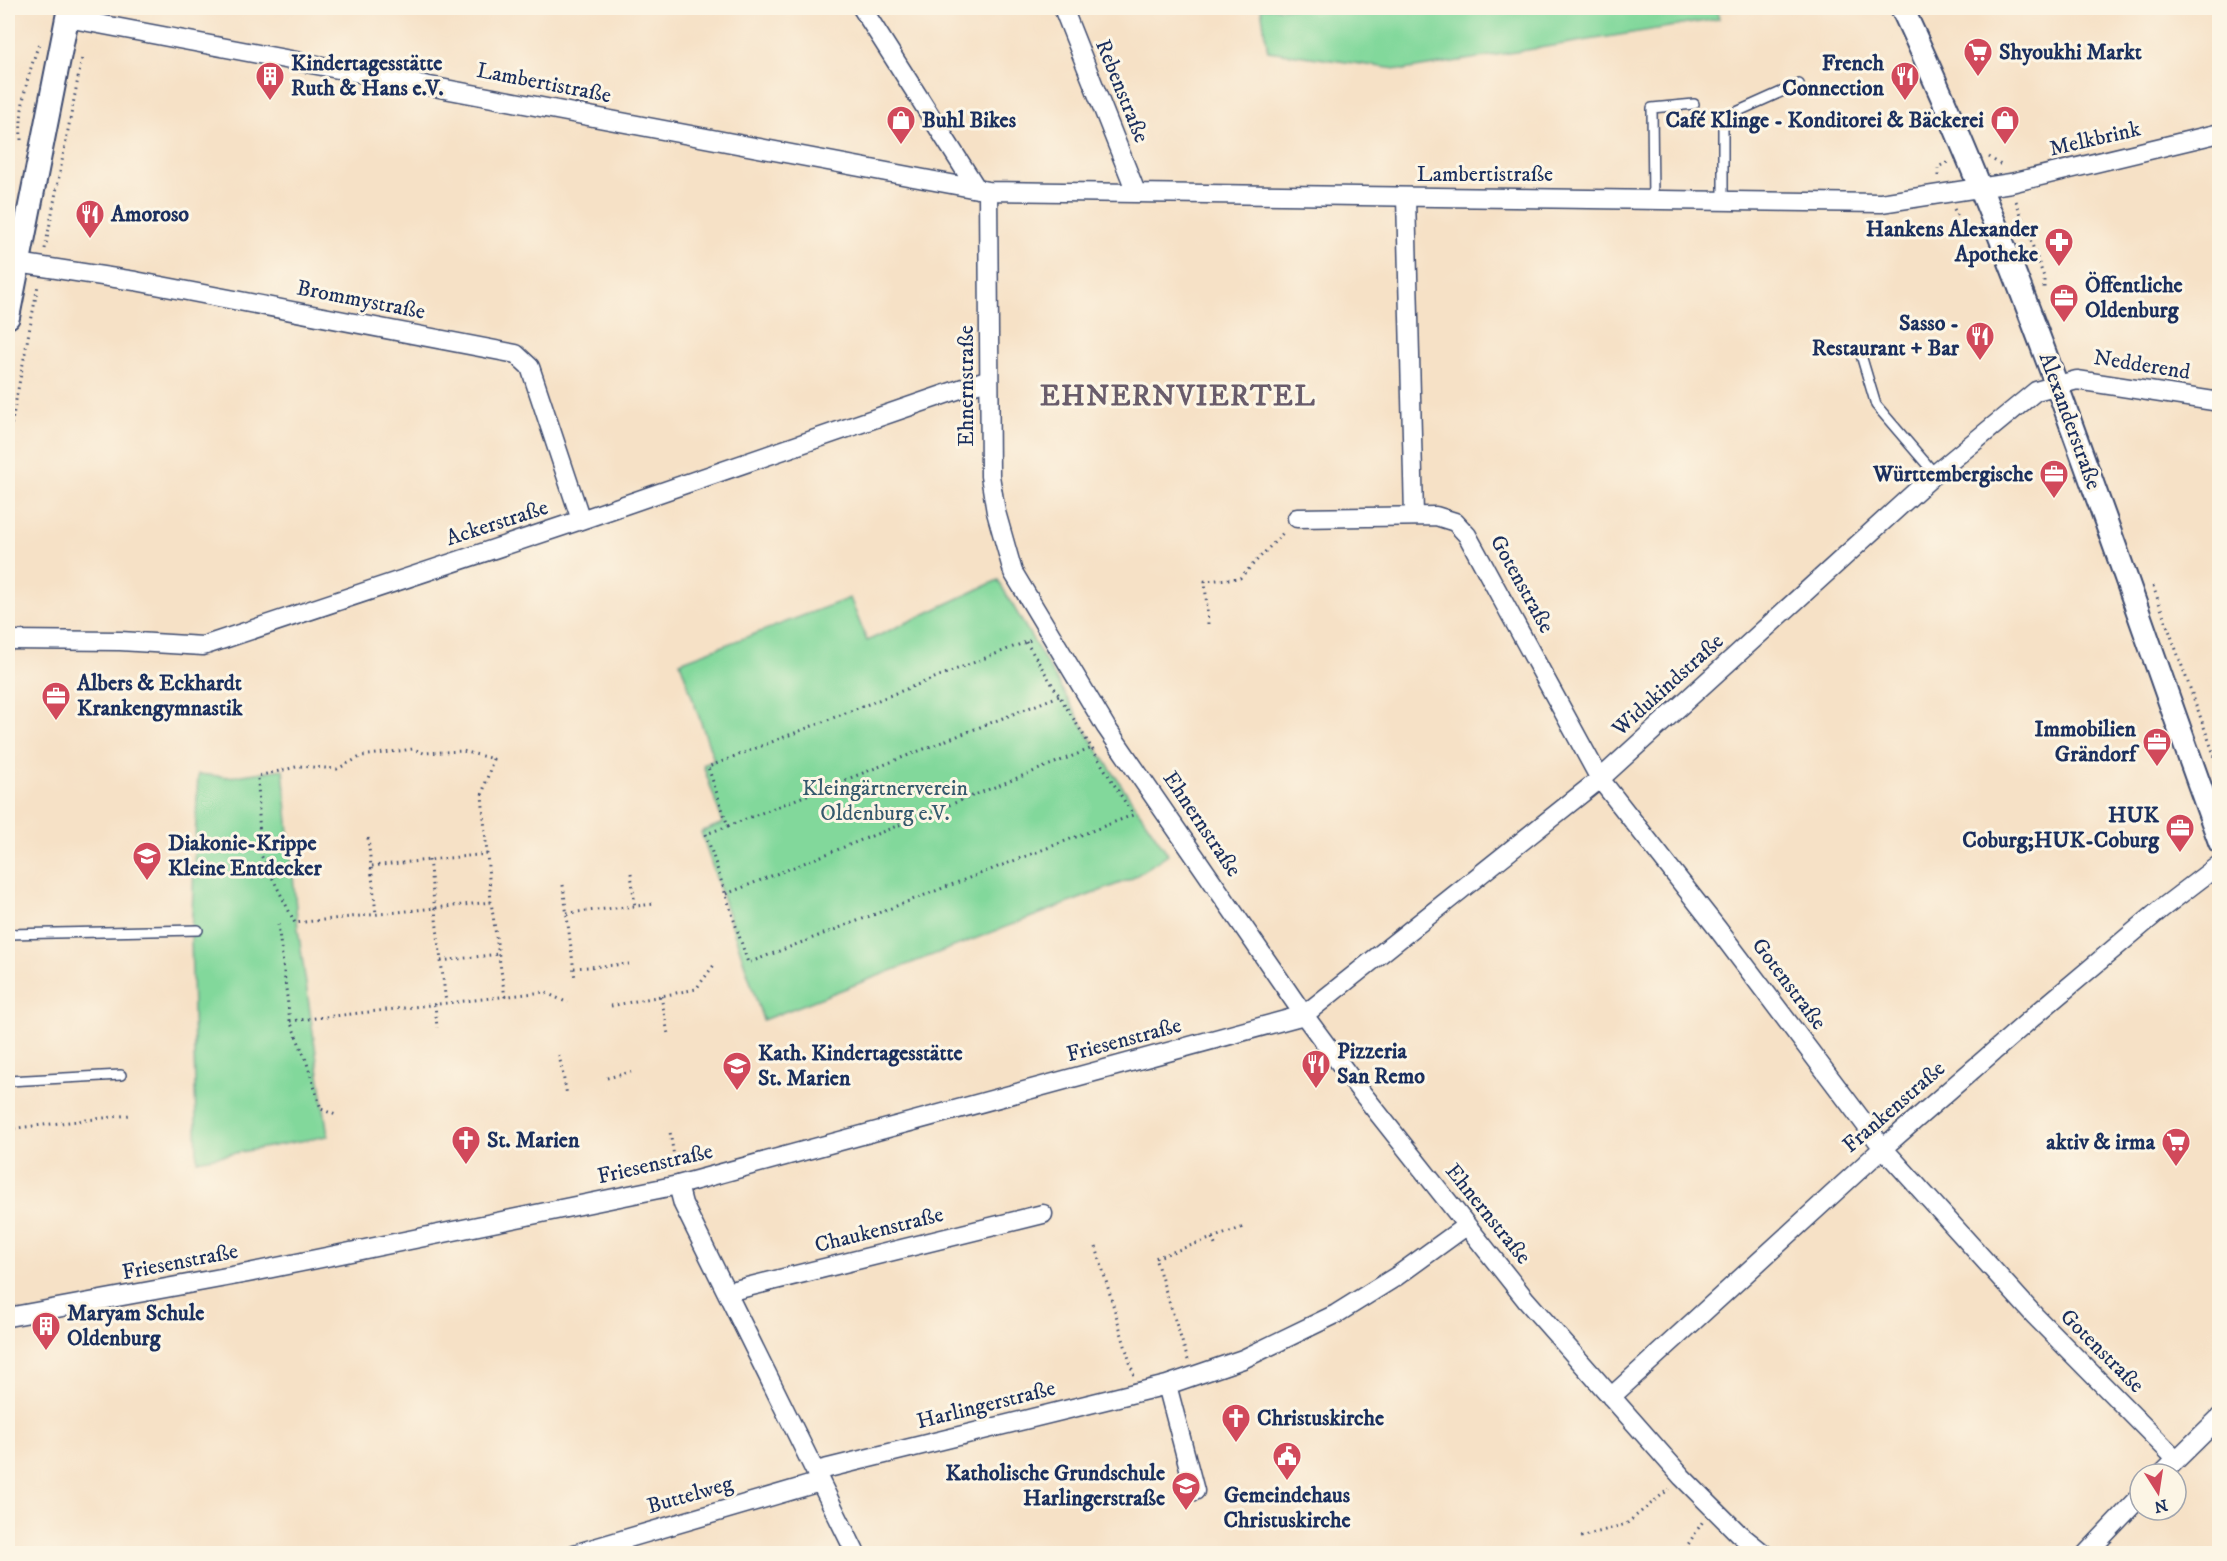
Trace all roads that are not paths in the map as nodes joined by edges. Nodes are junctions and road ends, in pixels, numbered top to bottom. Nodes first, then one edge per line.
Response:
1 (862, 8) edge
2 (1063, 8) edge
3 (1902, 8) edge
4 (68, 13) edge
5 (1798, 84) dead end
6 (1694, 104) dead end
7 (2220, 133) edge
8 (1980, 189) junction
9 (983, 190) junction
10 (1136, 192) junction
11 (1406, 197) junction
12 (1653, 200) junction
13 (1723, 201) junction
14 (18, 263) junction
15 (8, 317) edge
16 (1861, 355) dead end
17 (989, 379) junction
18 (2058, 384) junction
19 (2220, 402) edge
20 (1935, 474) junction
21 (1414, 515) junction
22 (1297, 518) road end
23 (581, 520) junction
24 (8, 640) edge
25 (1600, 779) junction
26 (2220, 842) edge
27 (2220, 864) edge
28 (198, 930) dead end
29 (8, 934) edge
30 (1304, 1015) junction
31 (121, 1075) dead end
32 (8, 1081) edge
33 (1883, 1148) junction
34 (678, 1185) junction
35 (1043, 1214) dead end
36 (1466, 1226) junction
37 (727, 1292) junction
38 (8, 1317) edge
39 (1167, 1385) junction
40 (1611, 1396) junction
41 (2220, 1416) edge
42 (2176, 1460) joint
43 (818, 1476) junction
44 (1195, 1491) dead end
45 (2128, 1510) edge
46 (574, 1554) edge
47 (856, 1554) edge
48 (1764, 1554) edge
49 (2086, 1554) edge

1 - 9 street
2 - 10 street, Rebenstraße
3 - 8 street, Alexanderstraße
4 - 9 street, Lambertistraße
4 - 14 street
5 - 13 lane
6 - 12 lane
7 - 8 street, Melkbrink
8 - 13 street, Lambertistraße
8 - 18 street, Alexanderstraße
9 - 10 street, Lambertistraße
9 - 17 street, Ehnernstraße
10 - 11 street, Lambertistraße
11 - 12 street, Lambertistraße
11 - 21 street
12 - 13 street, Lambertistraße
14 - 15 street
14 - 23 street, Brommystraße
16 - 20 lane
17 - 23 street, Ackerstraße
17 - 30 street, Ehnernstraße
18 - 19 street, Nedderend
18 - 20 street, Widukindstraße
18 - 26 street, Alexanderstraße
20 - 25 street, Widukindstraße
21 - 22 street, Gotenstraße
21 - 25 street, Gotenstraße
23 - 24 street, Ackerstraße
25 - 30 street, Widukindstraße
25 - 33 street, Gotenstraße
27 - 33 street, Frankenstraße
28 - 29 lane
30 - 34 street, Friesenstraße
30 - 36 street, Ehnernstraße
31 - 32 lane
33 - 40 street, Frankenstraße
33 - 42 street, Gotenstraße
34 - 37 street
34 - 38 street, Friesenstraße
35 - 37 street, Chaukenstraße
36 - 39 street, Harlingerstraße
36 - 40 street, Ehnernstraße
37 - 43 street
39 - 43 street, Harlingerstraße
39 - 44 street
40 - 48 street, Ehnernstraße
41 - 42 street
43 - 46 street, Buttelweg
43 - 47 street
45 - 49 street

